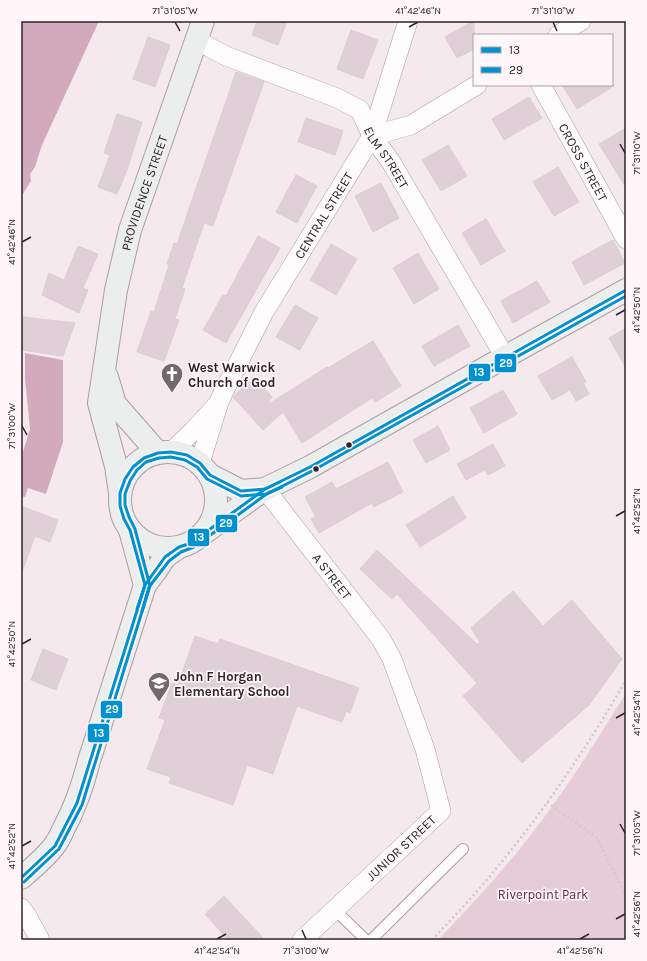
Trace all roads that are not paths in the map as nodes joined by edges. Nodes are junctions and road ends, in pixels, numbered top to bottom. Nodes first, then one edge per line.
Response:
1 (408, 21) edge
2 (581, 21) edge
3 (200, 30) edge
4 (560, 34) edge
5 (475, 86) edge
6 (542, 86) edge
7 (372, 136) junction
8 (626, 239) edge
9 (626, 290) edge
10 (505, 356) junction
11 (105, 370) junction
12 (219, 402) junction
13 (164, 452) junction
14 (205, 469) junction
15 (265, 489) junction
16 (120, 493) junction
17 (130, 530) junction
18 (201, 535) junction
19 (179, 547) junction
20 (145, 585) junction
21 (394, 666) joint
22 (463, 849) dead end
23 (21, 878) edge
24 (21, 908) edge
25 (335, 910) junction
26 (40, 940) edge
27 (302, 940) edge
28 (366, 940) edge
29 (371, 940) edge

1 - 7 street, CENTRAL STREET
2 - 4 street
3 - 7 street, ELM STREET
3 - 11 main road, PROVIDENCE STREET
5 - 7 street
6 - 8 street, CROSS STREET
7 - 10 street, ELM STREET
7 - 12 street, CENTRAL STREET
9 - 10 main road
10 - 15 main road
11 - 13 main road, PROVIDENCE STREET
11 - 16 main road, PROVIDENCE STREET
12 - 13 street
12 - 14 street
13 - 14 main road
13 - 16 main road
14 - 15 main road
14 - 18 main road
15 - 18 main road
15 - 21 street, A STREET
16 - 17 main road
17 - 19 main road
17 - 20 main road
18 - 19 main road
19 - 20 main road
20 - 23 main road
21 - 25 street, JUNIOR STREET
22 - 29 lane
24 - 26 street
25 - 27 street, JUNIOR STREET
25 - 28 lane

